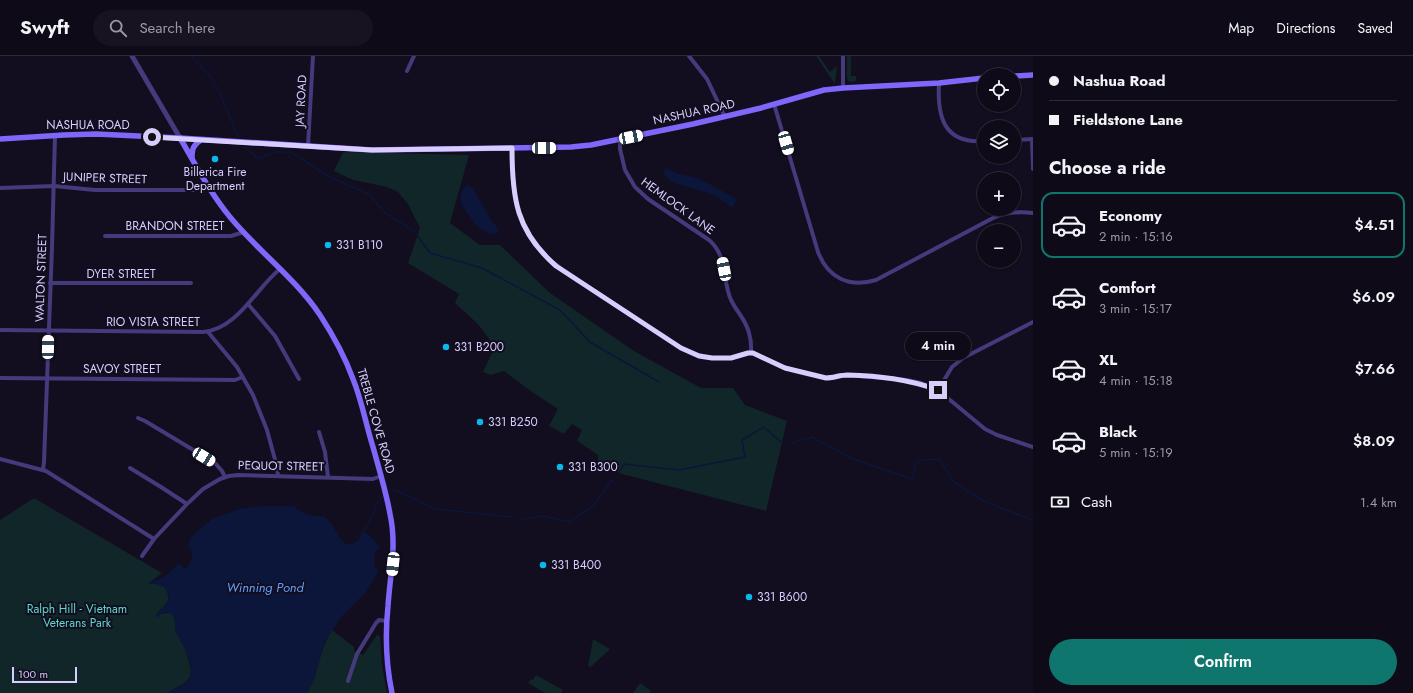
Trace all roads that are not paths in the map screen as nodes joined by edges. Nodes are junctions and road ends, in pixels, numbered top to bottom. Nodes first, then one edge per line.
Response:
1 (132, 56) edge
2 (313, 56) edge
3 (414, 56) edge
4 (688, 56) edge
5 (843, 56) edge
6 (407, 71) dead end
7 (1033, 75) edge
8 (1021, 76) edge
9 (977, 79) edge
10 (939, 83) junction
11 (843, 88) junction
12 (774, 104) junction
13 (725, 117) junction
14 (54, 135) junction
15 (180, 138) junction
16 (0, 139) edge
17 (620, 139) junction
18 (1032, 139) edge
19 (202, 140) junction
20 (1021, 140) edge
21 (977, 142) edge
22 (308, 146) junction
23 (512, 148) junction
24 (192, 158) junction
25 (1033, 169) edge
26 (54, 186) junction
27 (208, 186) junction
28 (0, 188) edge
29 (1033, 213) edge
30 (244, 232) junction
31 (105, 236) dead end
32 (280, 269) junction
33 (50, 283) junction
34 (191, 283) dead end
35 (248, 304) junction
36 (1033, 322) edge
37 (0, 330) edge
38 (49, 331) junction
39 (208, 332) junction
40 (751, 353) junction
41 (243, 377) junction
42 (0, 378) edge
43 (48, 379) junction
44 (299, 379) dead end
45 (938, 390) junction
46 (138, 418) dead end
47 (319, 432) dead end
48 (1033, 446) edge
49 (0, 458) edge
50 (130, 468) dead end
51 (43, 470) junction
52 (278, 476) junction
53 (381, 476) junction
54 (224, 477) junction
55 (328, 477) junction
56 (187, 504) junction
57 (154, 539) junction
58 (142, 556) dead end
59 (386, 621) junction
60 (348, 681) dead end
61 (392, 693) edge

1 - 15 street, TREBLE COVE ROAD
2 - 22 street, JAY ROAD
3 - 6 street
4 - 13 street
5 - 11 street
7 - 8 main road
9 - 10 main road, NASHUA ROAD
10 - 11 main road, NASHUA ROAD
10 - 21 street
11 - 12 main road, NASHUA ROAD
12 - 13 main road, NASHUA ROAD
12 - 29 street
13 - 17 main road, NASHUA ROAD
14 - 15 main road, NASHUA ROAD
14 - 16 main road, NASHUA ROAD
14 - 26 street, WALTON STREET
15 - 19 main road, NASHUA ROAD
15 - 24 main road, TREBLE COVE ROAD
17 - 23 main road, NASHUA ROAD
17 - 40 street, HEMLOCK LANE
18 - 20 street
18 - 25 street
19 - 22 main road, NASHUA ROAD
19 - 24 main road
22 - 23 main road, NASHUA ROAD
23 - 40 street
24 - 27 main road, TREBLE COVE ROAD
26 - 27 street, JUNIPER STREET
26 - 28 street, JUNIPER STREET
26 - 33 street, WALTON STREET
27 - 30 main road, TREBLE COVE ROAD
30 - 31 street, BRANDON STREET
30 - 32 main road, TREBLE COVE ROAD
32 - 35 street, RIO VISTA STREET
32 - 53 main road, TREBLE COVE ROAD
33 - 34 street, DYER STREET
33 - 38 street, WALTON STREET
35 - 39 street, RIO VISTA STREET
35 - 44 street
36 - 45 street
37 - 38 street, RIO VISTA STREET
38 - 39 street, RIO VISTA STREET
38 - 43 street, WALTON STREET
39 - 41 street
40 - 45 street
41 - 43 street, SAVOY STREET
41 - 52 street
42 - 43 street, SAVOY STREET
43 - 51 street, WALTON STREET
45 - 48 street
46 - 54 street
47 - 55 street
49 - 51 street
50 - 56 street
51 - 57 street
52 - 54 street, PEQUOT STREET
52 - 55 street, PEQUOT STREET
53 - 55 street, PEQUOT STREET
53 - 59 main road, TREBLE COVE ROAD
54 - 56 street, PEQUOT STREET
56 - 57 street, PEQUOT STREET
57 - 58 street, PEQUOT STREET
59 - 60 street
59 - 61 main road, TREBLE COVE ROAD

